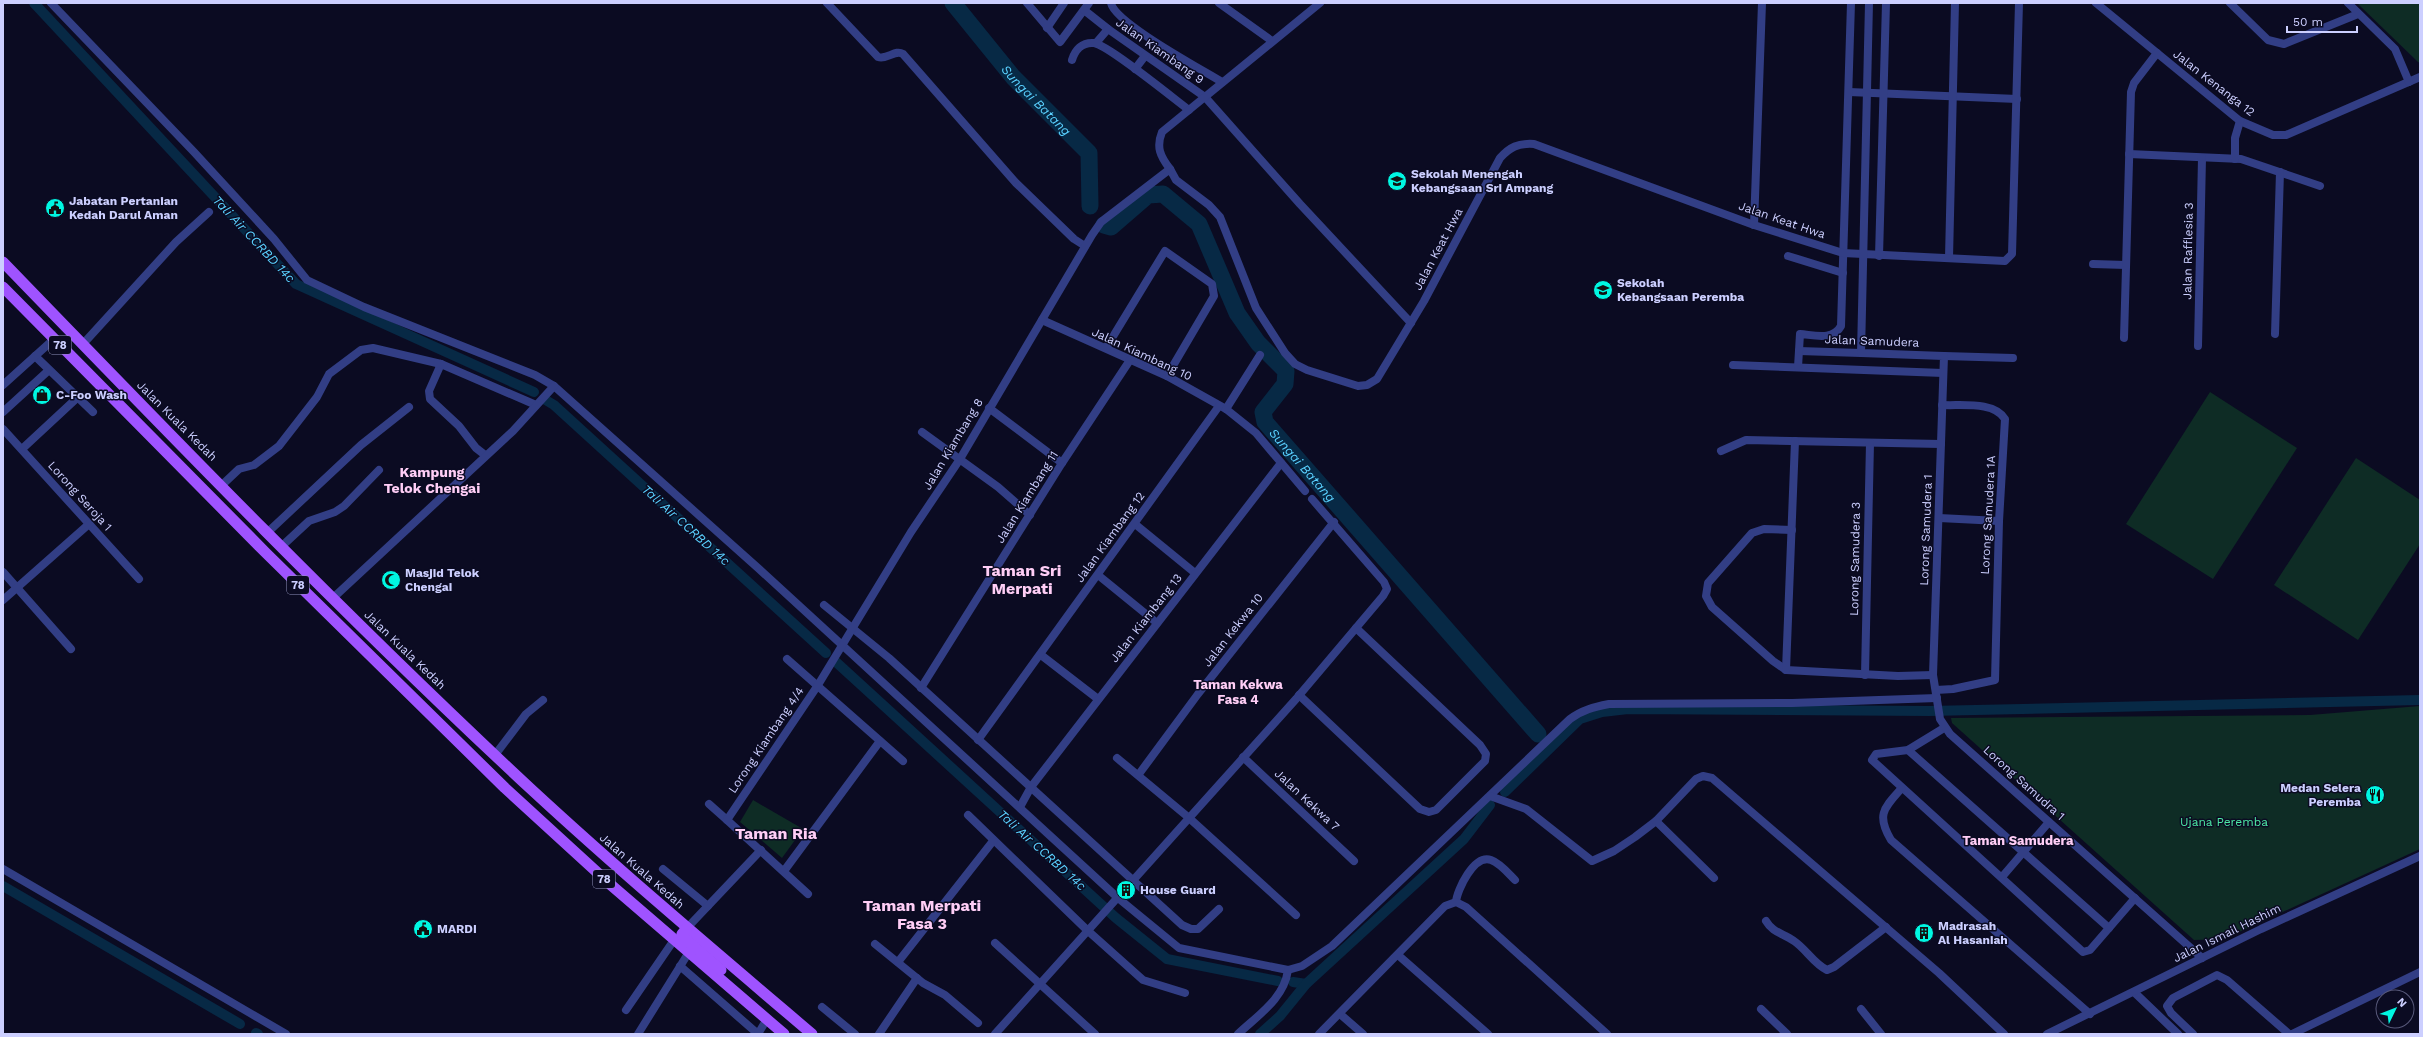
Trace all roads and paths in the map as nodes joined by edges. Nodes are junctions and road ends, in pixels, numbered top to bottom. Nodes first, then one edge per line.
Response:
1 (52, 3) edge
2 (827, 3) edge
3 (1027, 3) edge
4 (1064, 3) edge
5 (1111, 3) edge
6 (1219, 3) edge
7 (1320, 3) edge
8 (1762, 3) edge
9 (1852, 3) edge
10 (1869, 3) edge
11 (1886, 3) edge
12 (1955, 3) edge
13 (2019, 3) edge
14 (2096, 3) edge
15 (2230, 3) edge
16 (2348, 3) edge
17 (1086, 6) edge
18 (2358, 14) junction
19 (1047, 28) junction
20 (1108, 30) junction
21 (1272, 41) junction
22 (1096, 43) junction
23 (2158, 53) junction
24 (1145, 56) junction
25 (1072, 60) dead end
26 (1135, 69) junction
27 (2420, 77) edge
28 (1222, 82) junction
29 (2409, 82) junction
30 (1849, 92) junction
31 (1867, 93) junction
32 (1882, 94) junction
33 (1953, 96) junction
34 (1205, 97) junction
35 (2017, 99) junction
36 (1189, 110) junction
37 (2240, 121) junction
38 (2129, 154) junction
39 (2202, 158) junction
40 (2235, 159) junction
41 (1170, 169) junction
42 (2280, 172) junction
43 (2320, 186) dead end
44 (210, 212) dead end
45 (1754, 225) junction
46 (1085, 246) junction
47 (1843, 253) junction
48 (1864, 255) junction
49 (1788, 256) dead end
50 (1879, 256) junction
51 (1949, 258) junction
52 (3, 262) edge
53 (2092, 264) dead end
54 (2126, 265) junction
55 (1843, 274) junction
56 (3, 287) edge
57 (1042, 320) junction
58 (1411, 323) junction
59 (2275, 334) dead end
60 (2124, 338) dead end
61 (54, 339) junction
62 (83, 344) junction
63 (2198, 346) dead end
64 (1106, 348) junction
65 (1799, 351) junction
66 (1861, 353) junction
67 (1260, 355) dead end
68 (35, 356) junction
69 (1944, 356) junction
70 (2013, 358) dead end
71 (1130, 360) junction
72 (441, 364) junction
73 (1733, 365) dead end
74 (1798, 367) junction
75 (49, 370) junction
76 (1943, 372) junction
77 (1167, 376) junction
78 (3, 384) edge
79 (554, 386) junction
80 (78, 397) junction
81 (536, 405) junction
82 (1942, 405) junction
83 (409, 407) dead end
84 (989, 408) junction
85 (1222, 408) junction
86 (3, 412) edge
87 (94, 412) dead end
88 (3, 429) edge
89 (922, 432) dead end
90 (1795, 441) junction
91 (1870, 443) junction
92 (1941, 444) junction
93 (22, 449) junction
94 (1721, 451) dead end
95 (485, 454) junction
96 (960, 459) junction
97 (1062, 463) junction
98 (1281, 463) junction
99 (379, 470) dead end
100 (222, 485) junction
101 (1305, 491) dead end
102 (1312, 499) dead end
103 (238, 502) junction
104 (227, 513) junction
105 (1030, 515) junction
106 (1938, 518) junction
107 (1999, 521) junction
108 (1334, 522) junction
109 (89, 524) junction
110 (1135, 524) junction
111 (1792, 530) junction
112 (268, 532) junction
113 (282, 546) junction
114 (3, 572) edge
115 (1196, 573) junction
116 (1098, 575) junction
117 (139, 579) dead end
118 (17, 588) junction
119 (333, 598) junction
120 (3, 600) edge
121 (824, 605) dead end
122 (346, 612) junction
123 (1156, 623) junction
124 (852, 627) junction
125 (1356, 628) junction
126 (842, 645) junction
127 (71, 649) dead end
128 (1040, 655) junction
129 (787, 659) dead end
130 (832, 663) joint
131 (1786, 670) junction
132 (388, 674) junction
133 (1865, 675) junction
134 (1933, 675) junction
135 (818, 685) junction
136 (921, 688) junction
137 (1299, 695) junction
138 (1937, 698) junction
139 (1098, 699) junction
140 (543, 700) dead end
141 (1940, 719) joint
142 (1944, 728) junction
143 (978, 740) junction
144 (880, 741) junction
145 (1908, 750) junction
146 (496, 755) junction
147 (1243, 757) junction
148 (1117, 758) dead end
149 (903, 761) dead end
150 (1139, 774) junction
151 (1031, 787) junction
152 (1901, 789) junction
153 (1490, 796) junction
154 (709, 804) dead end
155 (1020, 807) junction
156 (968, 815) dead end
157 (1188, 817) junction
158 (727, 820) junction
159 (1656, 821) junction
160 (2049, 822) junction
161 (993, 841) junction
162 (761, 850) junction
163 (2023, 852) junction
164 (2420, 856) edge
165 (1354, 861) dead end
166 (663, 869) dead end
167 (3, 870) edge
168 (784, 871) junction
169 (2002, 877) junction
170 (1714, 878) dead end
171 (1515, 880) dead end
172 (1134, 881) junction
173 (808, 894) dead end
174 (1118, 898) junction
175 (2135, 898) junction
176 (1456, 902) junction
177 (708, 906) junction
178 (1219, 909) dead end
179 (1296, 915) dead end
180 (1766, 921) dead end
181 (687, 928) junction
182 (1886, 928) junction
183 (2108, 928) junction
184 (1087, 930) junction
185 (674, 940) junction
186 (995, 943) dead end
187 (875, 944) dead end
188 (689, 952) junction
189 (1398, 955) junction
190 (2202, 958) junction
191 (898, 962) junction
192 (680, 966) junction
193 (1288, 970) junction
194 (2420, 972) edge
195 (917, 978) junction
196 (1040, 983) junction
197 (2134, 992) junction
198 (1185, 993) dead end
199 (822, 1006) dead end
200 (1761, 1009) dead end
201 (1862, 1009) dead end
202 (626, 1010) dead end
203 (1340, 1014) junction
204 (2090, 1014) junction
205 (767, 1019) junction
206 (978, 1023) dead end
207 (286, 1034) edge
208 (638, 1034) edge
209 (758, 1034) edge
210 (784, 1034) edge
211 (812, 1034) edge
212 (855, 1034) edge
213 (879, 1034) edge
214 (995, 1034) edge
215 (1095, 1034) edge
216 (1238, 1034) edge
217 (1319, 1034) edge
218 (1363, 1034) edge
219 (1488, 1034) edge
220 (1607, 1034) edge
221 (1787, 1034) edge
222 (1881, 1034) edge
223 (2004, 1034) edge
224 (2047, 1034) edge
225 (2178, 1034) edge
226 (2193, 1034) edge
227 (2291, 1034) edge

1 - 79 street
2 - 46 street
3 - 19 street
4 - 19 street
5 - 28 street
6 - 21 street
7 - 21 street, Jalan Keat Hwa
8 - 45 street
9 - 30 street
10 - 31 street
11 - 32 street
12 - 33 street
13 - 35 street, Jalan Keat Hwa
14 - 23 street, Jalan Kenanga 12
15 - 18 street
16 - 18 street
17 - 19 street
17 - 20 street, Jalan Kiambang 9
18 - 29 street
20 - 22 street
20 - 24 street, Jalan Kiambang 9
21 - 28 street, Jalan Keat Hwa
22 - 25 street
22 - 26 street
23 - 37 street, Jalan Kenanga 12
23 - 38 street
24 - 26 street
24 - 34 street, Jalan Kiambang 9
26 - 36 street
27 - 29 street, Jalan Kenanga 12
28 - 34 street, Jalan Keat Hwa
29 - 37 street, Jalan Kenanga 12
30 - 31 street
30 - 47 street
31 - 32 street
31 - 48 street
32 - 33 street
32 - 50 street
33 - 35 street
33 - 51 street
34 - 36 street, Jalan Keat Hwa
34 - 58 street, Jalan Kiambang 9
35 - 51 street, Jalan Keat Hwa
36 - 41 street, Jalan Keat Hwa
37 - 40 street
38 - 39 street
38 - 54 street
39 - 40 street
39 - 63 street, Jalan Rafflesia 3
40 - 42 street
41 - 46 street, Jalan Kiambang 8
41 - 58 street, Jalan Keat Hwa
42 - 43 street
42 - 59 street
44 - 62 street
45 - 47 street, Jalan Keat Hwa
45 - 58 street, Jalan Keat Hwa
46 - 57 street, Jalan Kiambang 8
47 - 48 street, Jalan Keat Hwa
47 - 55 street
48 - 50 street, Jalan Keat Hwa
48 - 66 street
49 - 55 street
50 - 51 street, Jalan Keat Hwa
52 - 62 main road, Jalan Kuala Kedah / 78
53 - 54 street
54 - 60 street
55 - 65 street
56 - 61 main road, 78
57 - 64 street, Jalan Kiambang 10
57 - 84 street, Jalan Kiambang 8
61 - 68 street
61 - 104 main road, 78
62 - 100 main road, Jalan Kuala Kedah / 78
64 - 71 street, Jalan Kiambang 10
64 - 77 street
65 - 66 street, Jalan Samudera
65 - 74 street
66 - 69 street, Jalan Samudera
67 - 85 street, Jalan Kiambang 12
68 - 75 street
68 - 78 street
69 - 70 street, Jalan Samudera
69 - 76 street, Lorong Samudera 1
71 - 77 street, Jalan Kiambang 10
71 - 97 street, Jalan Kiambang 11
72 - 81 street
72 - 95 street
72 - 100 street
73 - 74 street
74 - 76 street
75 - 80 street
75 - 86 street
76 - 82 street, Lorong Samudera 1
77 - 85 street, Jalan Kiambang 10
79 - 81 street
79 - 126 street
80 - 87 street
80 - 93 street
81 - 95 street
82 - 92 street, Lorong Samudera 1
82 - 107 street, Lorong Samudera 1A
83 - 112 street
84 - 96 street, Jalan Kiambang 8
84 - 97 street
85 - 98 street, Jalan Kiambang 10
85 - 110 street, Jalan Kiambang 12
88 - 93 street, Lorong Seroja 1
89 - 96 street
90 - 91 street
90 - 94 street
90 - 111 street
91 - 92 street
91 - 133 street, Lorong Samudera 3
92 - 106 street, Lorong Samudera 1
93 - 109 street, Lorong Seroja 1
95 - 119 street
96 - 105 street
96 - 124 street, Jalan Kiambang 8
97 - 105 street, Jalan Kiambang 11
98 - 101 street, Jalan Kiambang 10
98 - 115 street, Jalan Kiambang 13
99 - 113 street
100 - 103 main road, Jalan Kuala Kedah / 78
102 - 108 street
103 - 104 main road
103 - 112 main road, Jalan Kuala Kedah / 78
104 - 132 main road, 78
105 - 136 street, Jalan Kiambang 11
106 - 107 street
106 - 134 street, Lorong Samudera 1
107 - 138 street, Lorong Samudera 1A
108 - 125 street
108 - 150 street, Jalan Kekwa 10
109 - 117 street, Lorong Seroja 1
109 - 118 street
110 - 115 street
110 - 116 street, Jalan Kiambang 12
111 - 131 street
111 - 131 street
112 - 113 main road, Jalan Kuala Kedah / 78
113 - 119 main road, Jalan Kuala Kedah / 78
114 - 118 street
115 - 123 street, Jalan Kiambang 13
116 - 123 street
116 - 128 street, Jalan Kiambang 12
118 - 120 street
118 - 127 street
119 - 122 main road, Jalan Kuala Kedah / 78
121 - 124 street
122 - 132 main road
122 - 146 main road, Jalan Kuala Kedah / 78
123 - 139 street, Jalan Kiambang 13
124 - 126 street, Jalan Kiambang 8
124 - 136 street
125 - 137 street
125 - 137 street
126 - 130 street, Jalan Kiambang 8
126 - 155 street
128 - 139 street
128 - 143 street, Jalan Kiambang 12
129 - 135 street
130 - 135 street, Lorong Kiambang 4/4
131 - 133 street
132 - 185 main road, 78
133 - 134 street
134 - 138 street, Lorong Samudera 1
135 - 144 street
135 - 158 street, Lorong Kiambang 4/4
136 - 143 street
137 - 147 street
138 - 141 street, Lorong Samudera 1
138 - 153 street
139 - 151 street, Jalan Kiambang 13
140 - 146 street
141 - 142 street, Lorong Samudra 1
142 - 145 street
142 - 160 street, Lorong Samudra 1
143 - 151 street
144 - 149 street
144 - 168 street
145 - 152 street
145 - 163 street
146 - 181 main road, Jalan Kuala Kedah / 78
147 - 157 street
147 - 165 street, Jalan Kekwa 7
148 - 150 street
150 - 157 street
151 - 155 street, Jalan Kiambang 13
151 - 172 street
152 - 169 street
152 - 204 street
153 - 159 street
153 - 193 street
154 - 158 street
155 - 174 street
156 - 161 street
157 - 172 street
157 - 179 street
158 - 162 street
159 - 170 street
159 - 182 street
160 - 163 street
160 - 175 street, Lorong Samudra 1
161 - 184 street
161 - 191 street
162 - 168 street
162 - 177 street
163 - 169 street
163 - 183 street
164 - 190 street, Jalan Ismail Hashim
166 - 177 street
167 - 207 street
168 - 173 street
169 - 183 street
171 - 176 street
172 - 174 street
172 - 178 street
174 - 184 street
174 - 193 street
175 - 183 street
175 - 190 street, Lorong Samudra 1
176 - 189 street
176 - 220 street
177 - 181 street
180 - 182 street
181 - 210 main road
181 - 211 main road, Jalan Kuala Kedah / 78
182 - 223 street
184 - 196 street
184 - 198 street
185 - 188 main road, 78
185 - 202 street
186 - 196 street
187 - 191 street
188 - 192 street
188 - 205 main road, 78
189 - 203 street
189 - 219 street
190 - 197 street, Jalan Ismail Hashim
191 - 195 street
192 - 208 street
192 - 209 street
193 - 216 street
194 - 227 street
195 - 206 street
195 - 213 street
196 - 214 street
196 - 215 street
197 - 204 street, Jalan Ismail Hashim
197 - 225 street
199 - 212 street
200 - 221 street
201 - 222 street
203 - 217 street
203 - 218 street
204 - 224 street, Jalan Ismail Hashim
205 - 209 street
205 - 210 main road, 78
226 - 227 street

